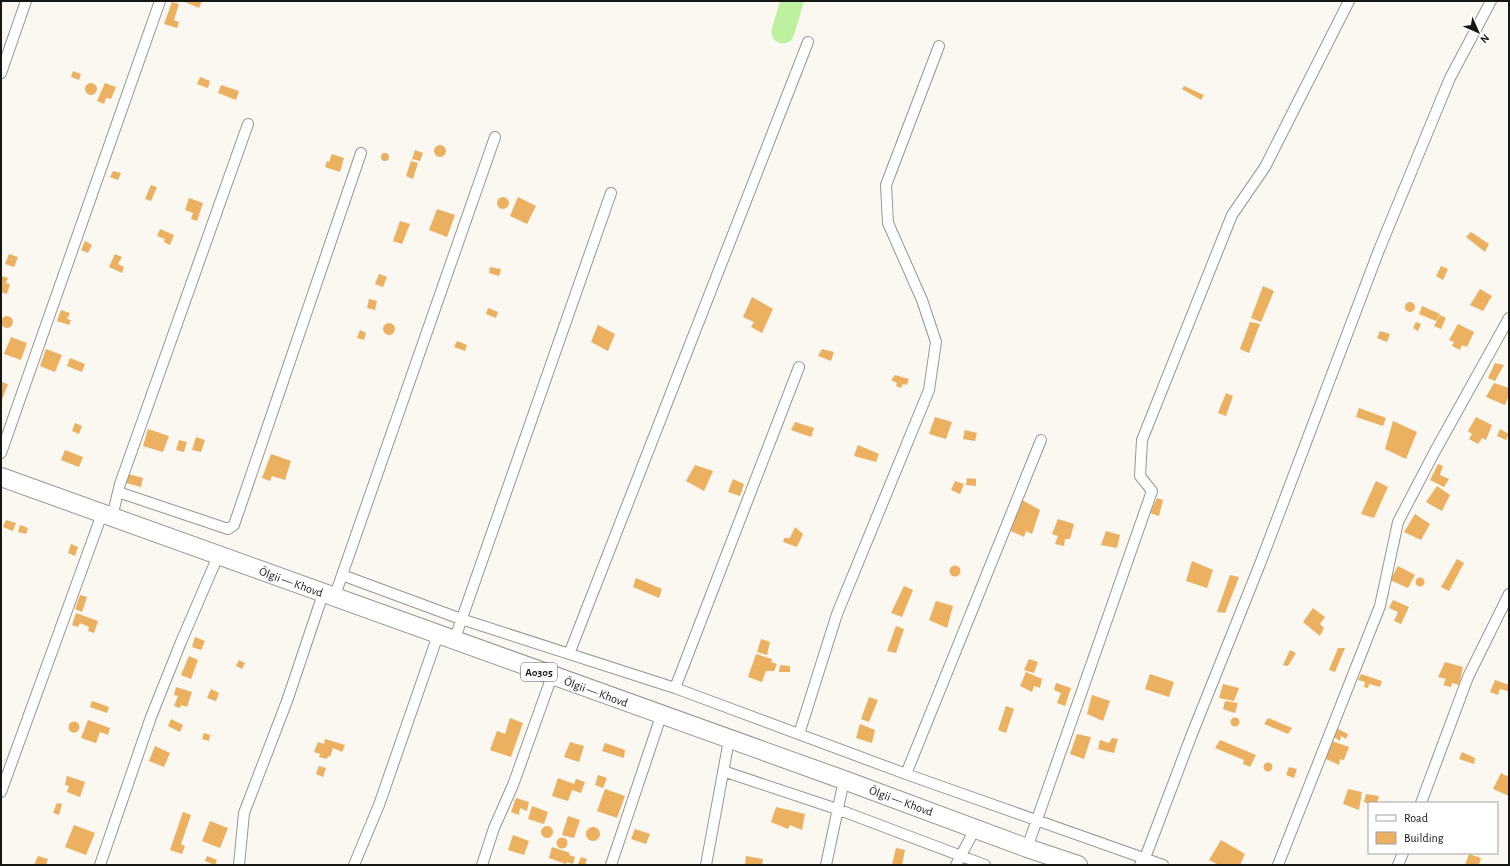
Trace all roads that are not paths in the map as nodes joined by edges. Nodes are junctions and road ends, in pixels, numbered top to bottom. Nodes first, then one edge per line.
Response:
1 (26, 1) edge
2 (160, 1) edge
3 (1349, 1) edge
4 (1491, 1) edge
5 (808, 42) dead end
6 (939, 46) dead end
7 (1, 73) edge
8 (248, 124) dead end
9 (495, 137) dead end
10 (361, 153) dead end
11 (611, 193) dead end
12 (1509, 318) edge
13 (799, 367) dead end
14 (1041, 440) dead end
15 (1, 451) edge
16 (1, 477) edge
17 (118, 492) junction
18 (107, 515) junction
19 (218, 556) junction
20 (342, 574) junction
21 (1509, 594) edge
22 (328, 596) junction
23 (461, 619) junction
24 (446, 638) junction
25 (569, 654) junction
26 (552, 676) junction
27 (675, 688) junction
28 (661, 716) junction
29 (799, 734) junction
30 (729, 740) junction
31 (723, 771) junction
32 (906, 774) junction
33 (844, 780) junction
34 (1, 792) edge
35 (1421, 802) edge
36 (837, 809) junction
37 (1036, 819) junction
38 (974, 829) junction
39 (1027, 848) junction
40 (1402, 854) edge
41 (958, 861) edge
42 (1143, 862) edge
43 (100, 865) edge
44 (239, 865) edge
45 (354, 865) edge
46 (482, 865) edge
47 (611, 865) edge
48 (706, 865) edge
49 (826, 865) edge
50 (985, 865) edge
51 (1077, 865) edge
52 (1163, 865) edge
53 (1278, 865) edge
54 (1398, 865) edge

1 - 7 street
2 - 15 street
3 - 37 street
4 - 42 street
5 - 25 street
6 - 29 street
8 - 17 street
9 - 20 street
10 - 17 street
11 - 23 street
12 - 53 street
13 - 27 street
14 - 32 street
16 - 18 highway, Ölgii — Khovd / A0305
17 - 18 street
18 - 19 highway, Ölgii — Khovd / A0305
18 - 34 street
19 - 22 highway, Ölgii — Khovd / A0305
19 - 43 street
20 - 22 street
20 - 23 street
21 - 35 street
22 - 24 highway, Ölgii — Khovd / A0305
22 - 44 street
23 - 24 street
23 - 25 street
24 - 26 highway, Ölgii — Khovd / A0305
24 - 45 street
25 - 27 street
26 - 28 highway, Ölgii — Khovd / A0305
26 - 46 street
27 - 29 street
28 - 30 highway, Ölgii — Khovd / A0305
28 - 47 street
29 - 32 street
30 - 31 street
30 - 33 highway, Ölgii — Khovd / A0305
31 - 36 street
31 - 48 street
32 - 37 street
33 - 36 street
33 - 38 highway, Ölgii — Khovd / A0305
36 - 41 street
36 - 49 street
37 - 39 street
37 - 42 street
38 - 39 highway, Ölgii — Khovd / A0305
38 - 41 street
39 - 51 highway, Ölgii — Khovd / A0305
40 - 54 street
41 - 50 street
42 - 52 street

